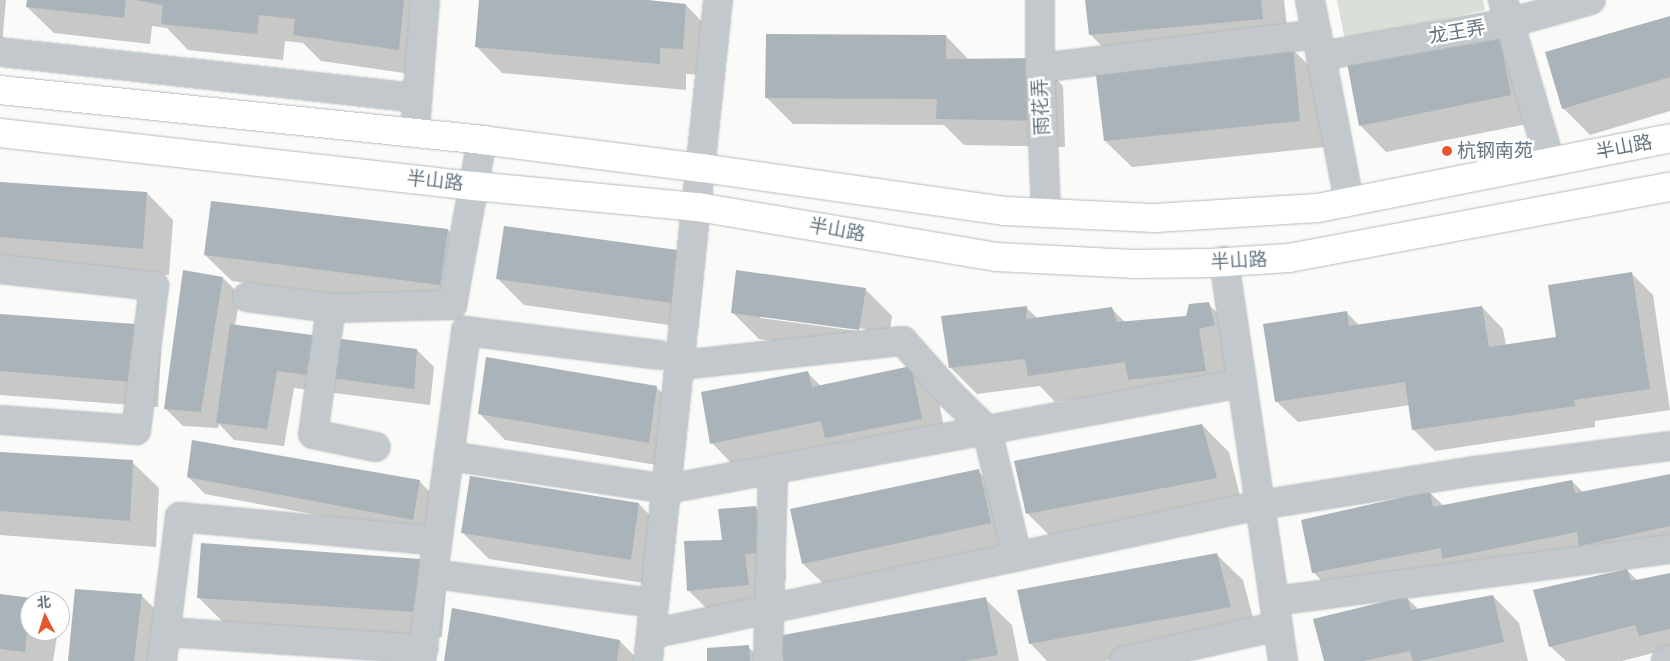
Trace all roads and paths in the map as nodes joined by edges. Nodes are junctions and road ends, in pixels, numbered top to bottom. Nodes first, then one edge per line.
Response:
1 (424, 0) edge
2 (718, 0) edge
3 (1040, 0) edge
4 (1310, 0) edge
5 (1591, 0) edge
6 (1506, 12) edge
7 (1319, 45) junction
8 (0, 52) edge
9 (1040, 68) junction
10 (0, 90) edge
11 (417, 98) junction
12 (415, 133) junction
13 (0, 134) edge
14 (1670, 138) edge
15 (482, 140) junction
16 (1550, 162) junction
17 (702, 168) junction
18 (474, 186) junction
19 (1670, 187) edge
20 (1349, 202) junction
21 (698, 206) junction
22 (1046, 213) junction
23 (1224, 261) junction
24 (0, 269) edge
25 (247, 297) dead end
26 (331, 308) junction
27 (670, 360) junction
28 (1242, 383) junction
29 (0, 420) edge
30 (987, 430) junction
31 (1670, 446) edge
32 (376, 447) dead end
33 (449, 456) junction
34 (773, 469) junction
35 (667, 489) junction
36 (1260, 504) junction
37 (437, 541) junction
38 (1670, 549) edge
39 (1017, 556) junction
40 (433, 574) junction
41 (654, 603) junction
42 (771, 608) junction
43 (1276, 613) junction
44 (166, 632) junction
45 (651, 634) junction
46 (422, 655) edge
47 (1670, 660) edge
48 (162, 661) edge
49 (648, 661) edge
50 (768, 661) edge
51 (1124, 661) edge
52 (1283, 661) edge
53 (1666, 661) edge

1 - 11 street
2 - 17 street
3 - 9 street, 雨花弄
4 - 7 street
5 - 6 street, 龙王弄
6 - 7 street, 龙王弄
6 - 16 street
7 - 9 street, 龙王弄
7 - 20 street
8 - 11 street
9 - 22 street, 雨花弄
10 - 12 main road, 半山路
11 - 12 street
12 - 15 main road, 半山路
13 - 18 main road, 半山路
14 - 16 main road, 半山路
15 - 17 main road, 半山路
15 - 18 street
16 - 20 main road, 半山路
17 - 21 street
17 - 22 main road, 半山路
18 - 21 main road, 半山路
18 - 26 street
19 - 23 main road, 半山路
20 - 22 main road, 半山路
21 - 23 main road, 半山路
21 - 27 street
23 - 28 street
24 - 29 street
25 - 26 street
26 - 32 street
27 - 30 street
27 - 33 street
27 - 35 street
28 - 30 street
28 - 36 street
30 - 34 street
30 - 39 street
31 - 36 street
33 - 35 street
33 - 37 street
34 - 35 street
34 - 42 street
35 - 41 street
36 - 39 street
36 - 43 street
37 - 40 street
37 - 44 street
38 - 43 street
39 - 42 street
40 - 41 street
40 - 46 street
41 - 45 street
42 - 45 street
42 - 50 street
43 - 51 street
43 - 52 street
44 - 46 street
44 - 48 street
45 - 49 street
47 - 53 street

